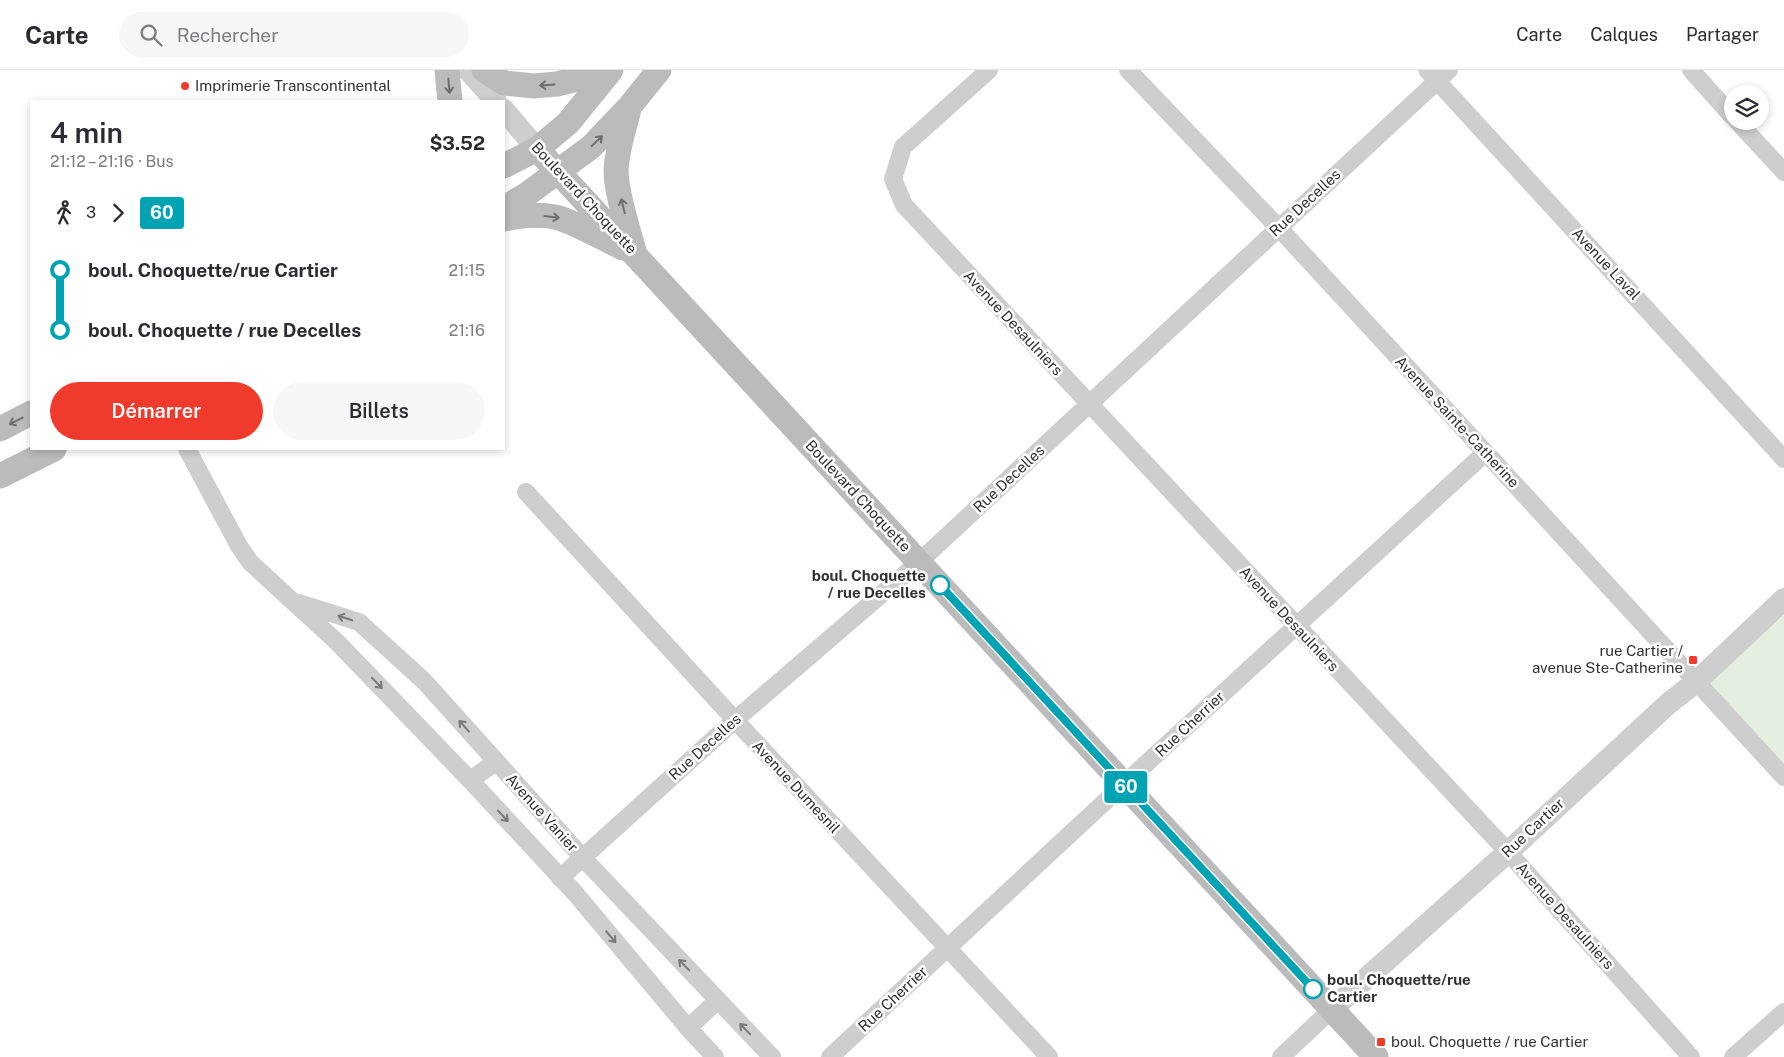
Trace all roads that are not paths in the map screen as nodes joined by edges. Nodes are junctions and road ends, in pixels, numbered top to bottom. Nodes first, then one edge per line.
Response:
1 (448, 70) edge
2 (468, 70) edge
3 (484, 70) edge
4 (592, 70) edge
5 (611, 70) edge
6 (659, 70) edge
7 (989, 70) edge
8 (1128, 70) edge
9 (1691, 70) edge
10 (1437, 74) edge
11 (450, 100) edge
12 (495, 100) edge
13 (630, 106) junction
14 (1724, 107) edge
15 (505, 111) edge
16 (1745, 130) edge
17 (537, 148) junction
18 (505, 165) edge
19 (558, 171) junction
20 (1784, 172) edge
21 (505, 207) edge
22 (505, 219) edge
23 (1278, 228) junction
24 (634, 253) junction
25 (1089, 404) junction
26 (30, 413) edge
27 (0, 428) edge
28 (52, 450) edge
29 (188, 450) edge
30 (1485, 453) junction
31 (1784, 458) edge
32 (0, 476) edge
33 (526, 492) dead end
34 (919, 562) junction
35 (1784, 599) edge
36 (292, 600) junction
37 (1296, 626) junction
38 (1696, 682) junction
39 (734, 720) junction
40 (496, 762) junction
41 (1784, 777) edge
42 (470, 780) junction
43 (1124, 784) junction
44 (1508, 852) junction
45 (582, 858) junction
46 (560, 878) junction
47 (947, 948) junction
48 (718, 1000) junction
49 (1332, 1009) junction
50 (1784, 1012) edge
51 (688, 1028) junction
52 (715, 1057) edge
53 (772, 1057) edge
54 (830, 1057) edge
55 (1049, 1057) edge
56 (1281, 1057) edge
57 (1376, 1057) edge
58 (1691, 1057) edge
59 (1733, 1057) edge

1 -> 11 main road
2 - 12 street
4 -> 3 main road
5 - 17 main road
6 - 13 main road
7 - 25 street, Avenue Desaulniers
8 - 23 street, Avenue Sainte-Catherine
9 - 14 street
10 - 23 street, Rue Decelles
10 - 31 street, Avenue Laval
19 -> 13 main road
24 -> 13 main road
15 - 17 street, Boulevard Choquette
16 - 20 street
17 - 18 main road
17 - 19 main road, Boulevard Choquette
19 - 21 main road
19 - 24 main road, Boulevard Choquette
22 -> 24 main road
23 - 25 street, Rue Decelles
23 - 30 street, Avenue Sainte-Catherine
24 - 34 main road, Boulevard Choquette
25 - 34 street, Rue Decelles
25 - 37 street, Avenue Desaulniers
26 -> 27 main road
28 - 32 main road
29 - 36 street, Avenue Vanier
30 - 37 street, Rue Cherrier
30 - 38 street, Avenue Sainte-Catherine
33 - 39 street, Avenue Dumesnil
34 - 39 street, Rue Decelles
34 - 43 main road, Boulevard Choquette
35 - 38 street, Rue Cartier
40 -> 36 street, Avenue Vanier
36 -> 42 street, Avenue Vanier
37 - 43 street, Rue Cherrier
37 - 44 street, Avenue Desaulniers
38 - 41 street, Avenue Sainte-Catherine
38 - 44 street, Rue Cartier
39 - 45 street, Rue Decelles
39 - 47 street, Avenue Dumesnil
40 - 42 street
40 - 45 street, Avenue Vanier
42 -> 46 street, Avenue Vanier
43 - 47 street, Rue Cherrier
43 - 49 main road, Boulevard Choquette
44 - 49 street, Rue Cartier
44 - 58 street, Avenue Desaulniers
45 - 46 street, Rue Decelles
48 -> 45 street, Avenue Vanier
46 -> 51 street, Avenue Vanier
47 - 54 street, Rue Cherrier
47 - 55 street, Avenue Dumesnil
48 - 51 street
53 -> 48 street, Avenue Vanier
49 - 56 street, Rue Cartier
49 - 57 main road, Boulevard Choquette
50 - 59 street
51 - 52 street, Avenue Vanier

